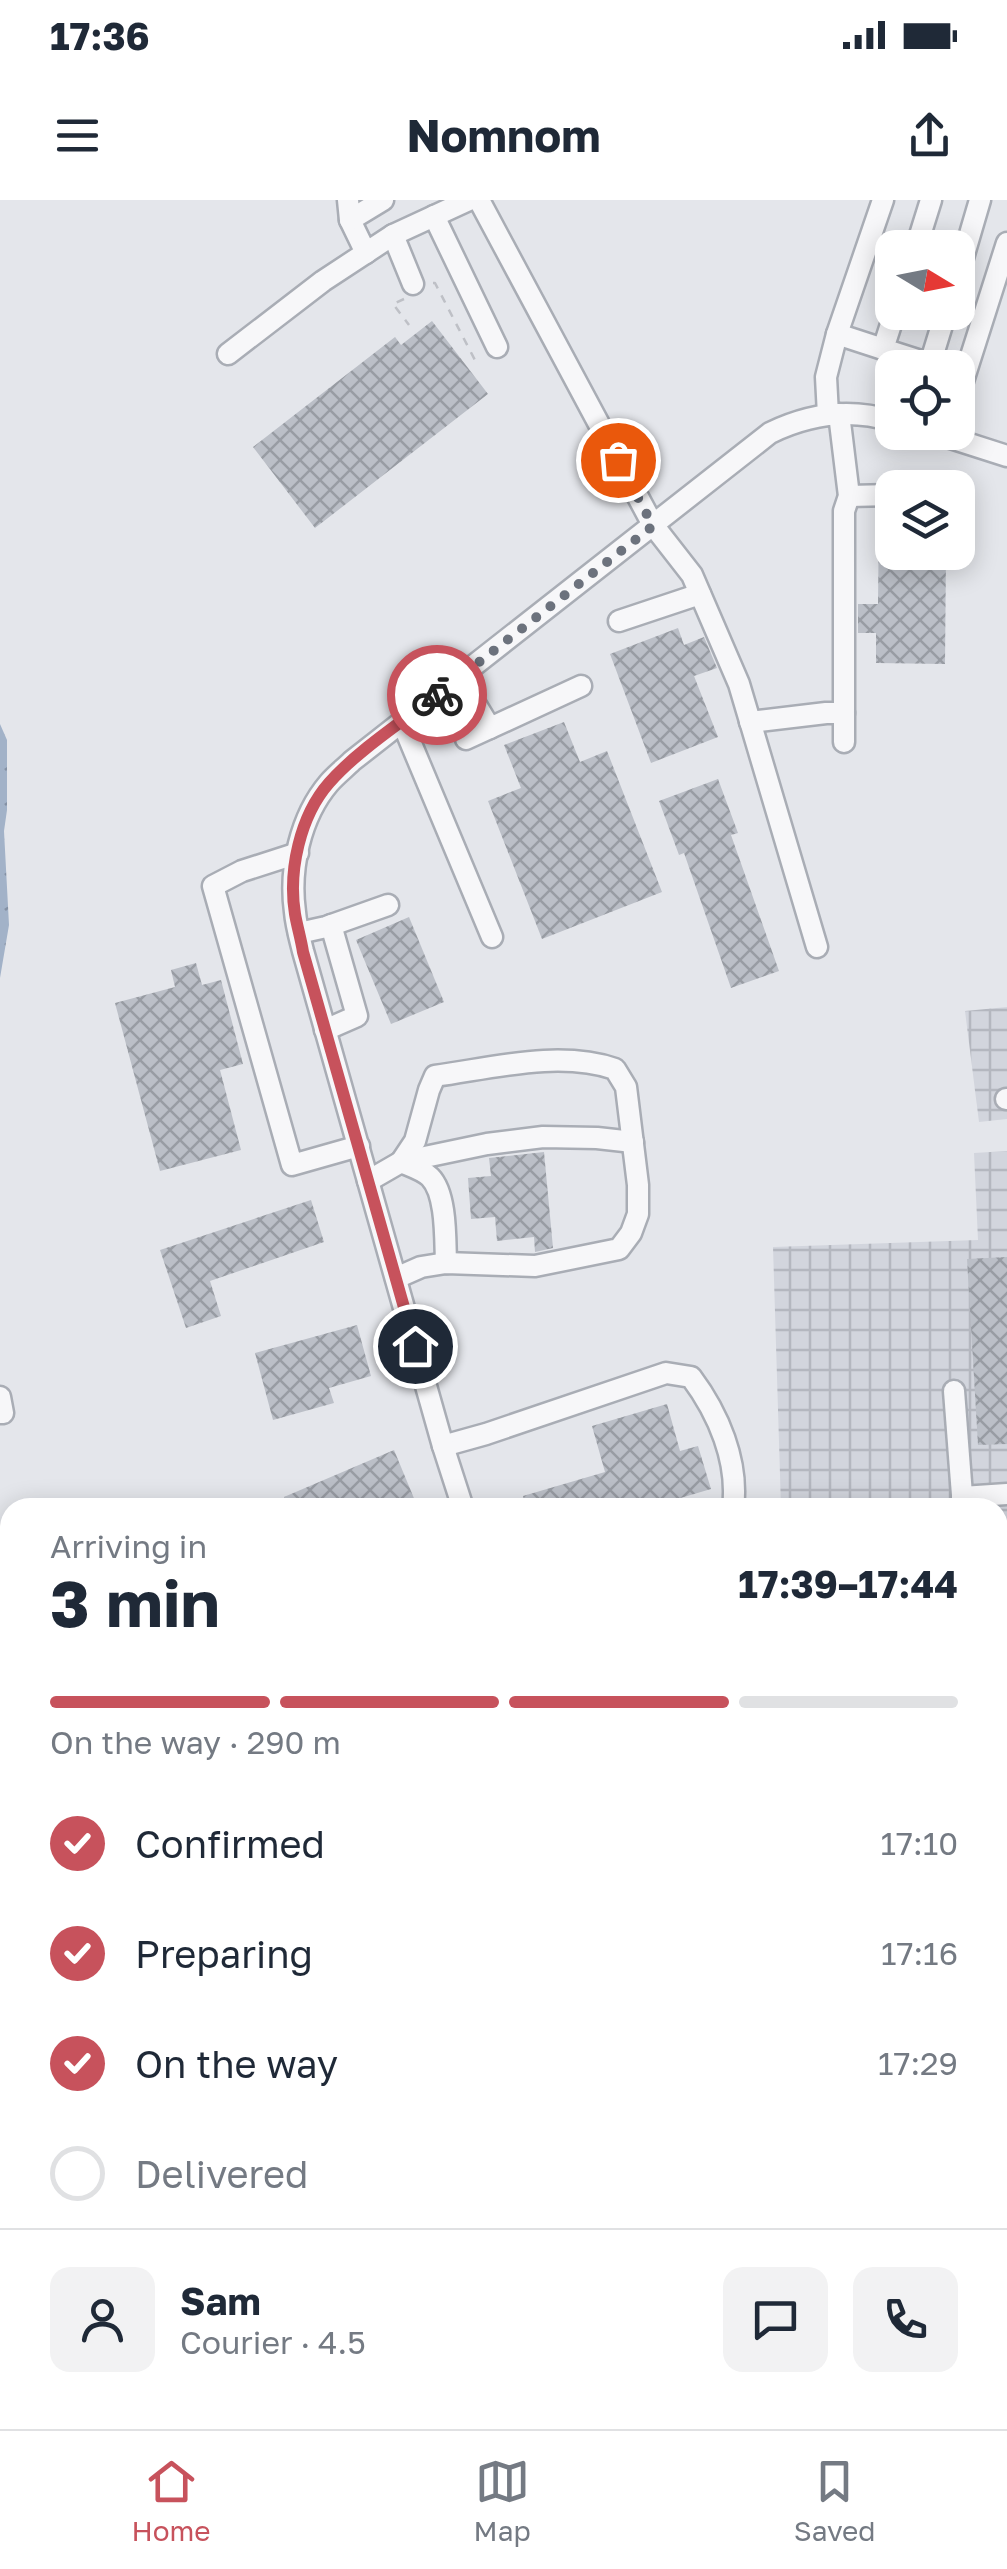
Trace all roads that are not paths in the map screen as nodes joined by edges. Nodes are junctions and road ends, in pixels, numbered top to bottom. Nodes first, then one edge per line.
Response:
1 (383, 200) edge
2 (469, 200) edge
3 (479, 200) edge
4 (883, 200) edge
5 (931, 200) edge
6 (980, 200) edge
7 (349, 210) edge
8 (434, 216) junction
9 (922, 230) edge
10 (971, 230) edge
11 (393, 235) junction
12 (1007, 243) edge
13 (366, 253) junction
14 (414, 290) road end
15 (890, 330) edge
16 (940, 330) edge
17 (837, 334) junction
18 (497, 347) dead end
19 (884, 348) junction
20 (973, 350) edge
21 (228, 354) dead end
22 (834, 414) junction
23 (875, 416) edge
24 (975, 445) edge
25 (1007, 456) edge
26 (875, 495) edge
27 (849, 496) junction
28 (653, 526) junction
29 (700, 594) junction
30 (619, 621) dead end
31 (459, 677) junction
32 (581, 686) dead end
33 (844, 713) junction
34 (402, 722) junction
35 (750, 722) junction
36 (490, 728) junction
37 (466, 739) dead end
38 (844, 742) dead end
39 (298, 853) junction
40 (388, 904) dead end
41 (331, 925) junction
42 (299, 933) junction
43 (492, 937) dead end
44 (817, 947) dead end
45 (326, 1030) junction
46 (633, 1142) junction
47 (358, 1146) junction
48 (401, 1162) junction
49 (368, 1181) junction
50 (446, 1263) junction
51 (396, 1278) junction
52 (954, 1390) dead end
53 (0, 1397) edge
54 (0, 1413) edge
55 (444, 1446) junction
56 (460, 1498) edge
57 (734, 1498) edge
58 (962, 1498) edge

1 - 7 street
2 - 8 street
3 - 28 street
4 - 17 street
5 - 9 street
6 - 10 street
7 - 13 street
8 - 11 street
8 - 18 street
11 - 13 street
11 - 14 street
12 - 20 street
13 - 21 street
15 - 19 street
16 - 19 street
17 - 19 street
17 - 22 street
22 - 23 street
22 - 27 street
22 - 28 street
24 - 25 street
26 - 27 street
27 - 33 street
28 - 29 street
28 - 31 street
29 - 30 street
29 - 35 street
31 - 34 street
31 - 36 street
32 - 36 street
33 - 35 street
33 - 38 street
34 - 39 street
34 - 43 street
35 - 44 street
36 - 37 street
39 - 42 street
39 - 47 street
40 - 41 street
41 - 42 street
41 - 45 street
42 - 45 street
45 - 47 street
46 - 48 street
46 - 48 street
46 - 50 street
47 - 49 street
48 - 49 street
48 - 50 street
49 - 51 street
50 - 51 street
51 - 55 street
52 - 58 street
53 - 54 street
55 - 56 street
55 - 57 street

